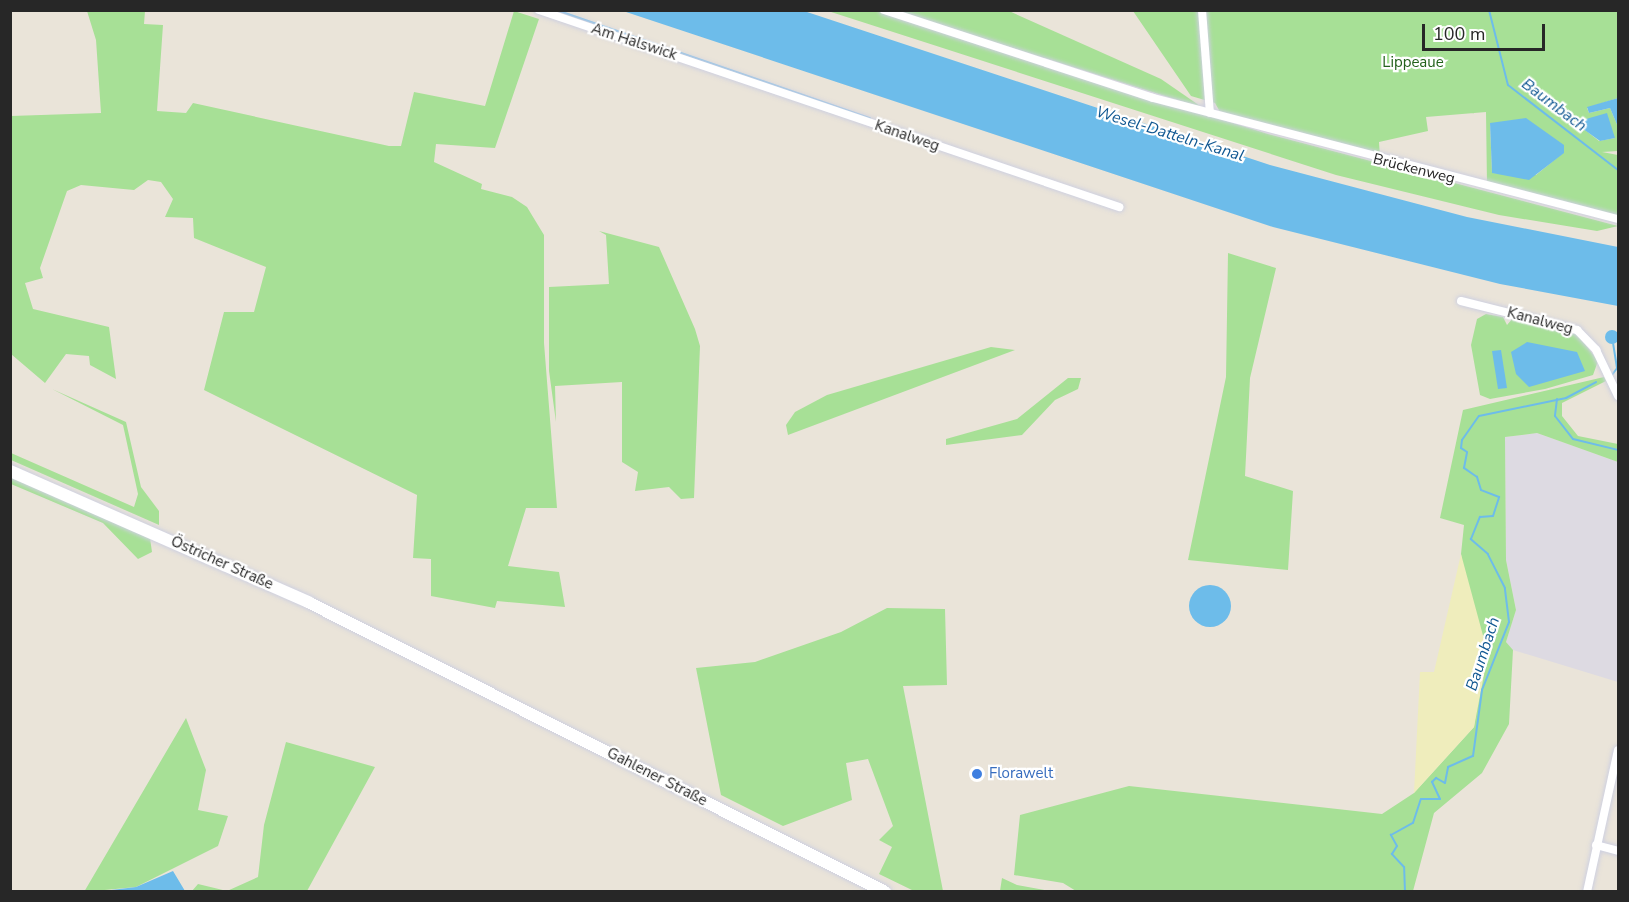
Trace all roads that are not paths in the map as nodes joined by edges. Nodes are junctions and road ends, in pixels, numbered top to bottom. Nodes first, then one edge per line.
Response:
1 (539, 10) edge
2 (884, 10) edge
3 (1202, 10) edge
4 (696, 62) joint
5 (1210, 113) junction
6 (1119, 207) dead end
7 (1618, 219) edge
8 (1461, 301) dead end
9 (1618, 396) edge
10 (10, 471) edge
11 (430, 662) joint
12 (1618, 750) edge
13 (1596, 845) junction
14 (1618, 851) edge
15 (885, 891) edge
16 (1587, 891) edge

1 - 4 street, Am Halswick
2 - 5 street, Brückenweg
3 - 5 street
4 - 6 street, Kanalweg
5 - 7 street, Brückenweg
8 - 9 street, Kanalweg
10 - 11 main road, Östricher Straße
11 - 15 main road, Gahlener Straße
12 - 13 street
13 - 14 street
13 - 16 street

